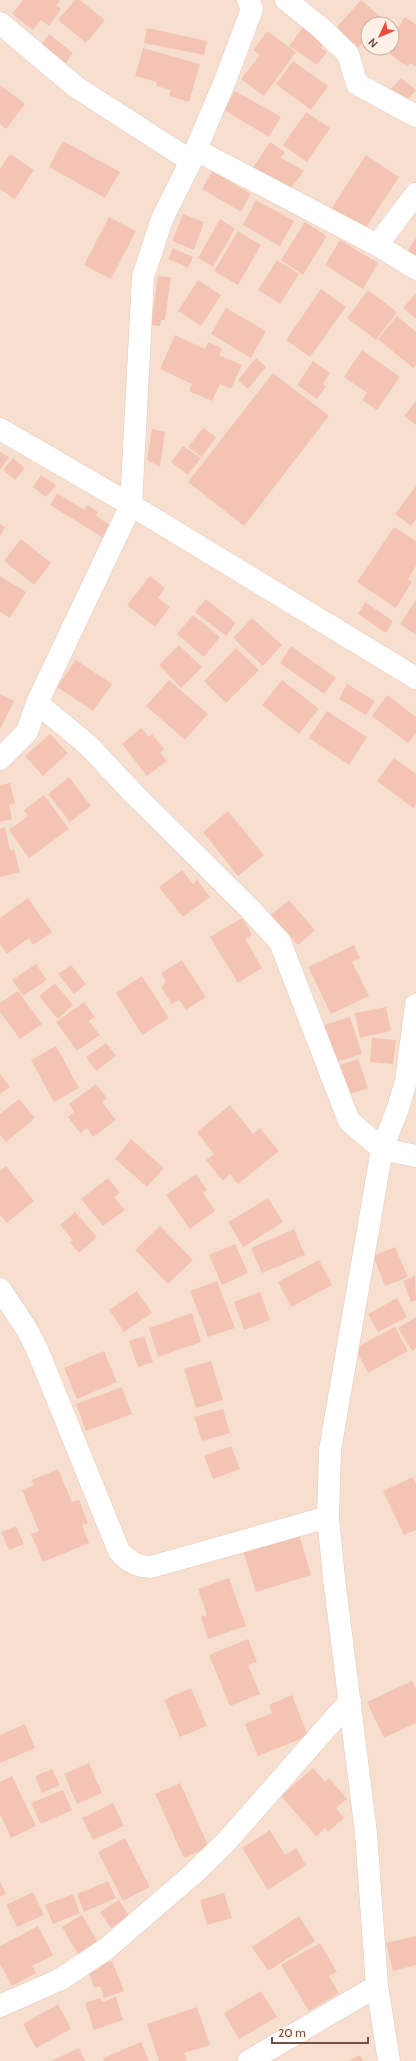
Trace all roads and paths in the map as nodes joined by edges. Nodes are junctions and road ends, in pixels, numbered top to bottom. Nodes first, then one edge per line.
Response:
1 (286, 0) edge
2 (250, 4) edge
3 (0, 23) edge
4 (416, 116) edge
5 (193, 156) junction
6 (416, 194) edge
7 (377, 245) junction
8 (416, 268) edge
9 (0, 429) edge
10 (131, 505) junction
11 (416, 678) edge
12 (37, 703) junction
13 (0, 759) edge
14 (416, 1005) edge
15 (382, 1149) junction
16 (416, 1156) edge
17 (0, 1289) edge
18 (328, 1517) junction
19 (350, 1702) junction
20 (377, 1986) junction
21 (0, 2006) edge
22 (249, 2061) edge
23 (388, 2061) edge

1 - 2 street
1 - 4 street
2 - 5 street
3 - 5 street
5 - 7 street
5 - 10 street
6 - 7 street
7 - 8 street
9 - 10 street
10 - 11 street
10 - 12 street
12 - 13 street
12 - 15 street
14 - 15 street
15 - 16 street
15 - 18 street
17 - 18 street
18 - 19 street
19 - 20 street
19 - 21 street
20 - 22 street
20 - 23 street

